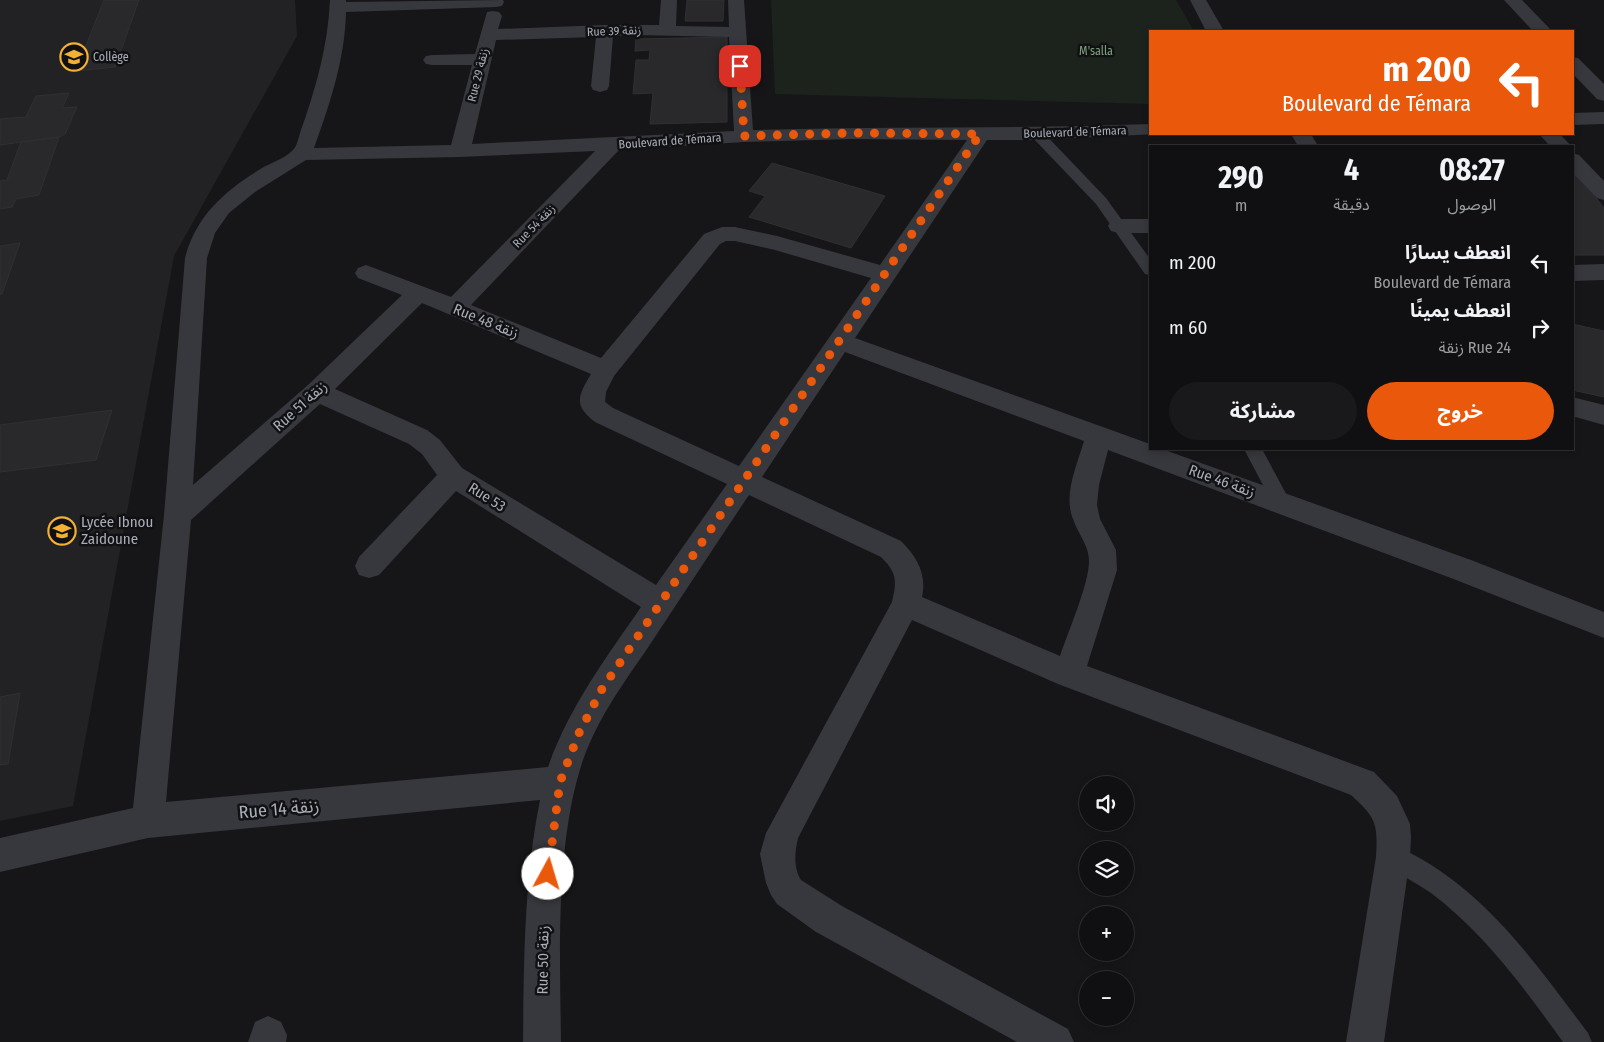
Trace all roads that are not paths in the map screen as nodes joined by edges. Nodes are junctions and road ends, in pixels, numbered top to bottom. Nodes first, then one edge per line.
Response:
1 (669, 0) edge
2 (736, 0) edge
3 (1198, 0) edge
4 (1512, 0) edge
5 (497, 1) edge
6 (338, 4) edge
7 (605, 30) junction
8 (667, 30) junction
9 (1214, 30) edge
10 (1541, 30) edge
11 (738, 32) junction
12 (489, 35) junction
13 (482, 59) junction
14 (432, 60) dead end
15 (1574, 64) edge
16 (600, 86) dead end
17 (1604, 95) edge
18 (1604, 118) edge
19 (1574, 119) edge
20 (1149, 130) edge
21 (980, 134) junction
22 (1037, 134) junction
23 (1550, 135) edge
24 (744, 136) junction
25 (613, 144) junction
26 (1560, 145) edge
27 (460, 151) junction
28 (302, 154) junction
29 (1574, 161) edge
30 (1604, 193) edge
31 (1119, 226) junction
32 (1149, 226) edge
33 (1149, 269) edge
34 (1604, 272) edge
35 (366, 273) dead end
36 (1574, 273) edge
37 (885, 274) junction
38 (418, 294) junction
39 (455, 308) junction
40 (839, 341) junction
41 (605, 370) junction
42 (316, 392) junction
43 (1574, 407) edge
44 (1604, 415) edge
45 (1099, 435) junction
46 (1253, 450) edge
47 (453, 476) junction
48 (744, 481) junction
49 (1282, 503) junction
50 (178, 515) junction
51 (369, 566) dead end
52 (660, 603) junction
53 (906, 604) junction
54 (1604, 625) edge
55 (1069, 674) junction
56 (560, 782) junction
57 (148, 821) junction
58 (0, 855) edge
59 (1393, 857) junction
60 (542, 1042) edge
61 (1055, 1042) edge
62 (1365, 1042) edge
63 (1579, 1042) edge

1 - 8 street
2 - 11 street
3 - 9 street
4 - 10 street
5 - 6 street
5 - 12 street, Rue 29 زنقة
6 - 28 street
7 - 8 street, Rue 39 زنقة
7 - 12 street, Rue 39 زنقة
7 - 16 street
8 - 11 street, Rue 39 زنقة
11 - 24 street
12 - 13 street, Rue 29 زنقة
13 - 14 street
13 - 27 street, Rue 29 زنقة
15 - 17 street
18 - 19 street
20 - 22 street, Boulevard de Témara
21 - 22 street, Boulevard de Témara
21 - 24 street, Boulevard de Témara
21 - 37 street, Rue 50 زنقة
22 - 31 lane
23 - 26 street
24 - 25 street, Boulevard de Témara
25 - 27 street, Boulevard de Témara
25 - 39 street, Rue 54 زنقة
27 - 28 street, Boulevard de Témara
28 - 50 street
29 - 30 street
31 - 32 street
31 - 33 lane
34 - 36 street
35 - 38 street, Rue 48 زنقة
37 - 40 street, Rue 50 زنقة
37 - 41 street
38 - 39 street, Rue 48 زنقة
38 - 42 street, Rue 51 زنقة
39 - 41 street, Rue 48 زنقة
40 - 45 street, Rue 46 زنقة
40 - 48 street, Rue 50 زنقة
41 - 48 street
42 - 47 street, Rue 53
42 - 50 street, Rue 51 زنقة
43 - 44 street
45 - 49 street, Rue 46 زنقة
45 - 55 street
46 - 49 lane
47 - 51 street
47 - 52 street, Rue 53
48 - 52 street, Rue 50 زنقة
48 - 53 street
49 - 54 street, Rue 46 زنقة
50 - 57 street
52 - 56 street, Rue 50 زنقة
53 - 55 street
53 - 61 street
55 - 59 street
56 - 57 street, Rue 14 زنقة
56 - 60 street, Rue 50 زنقة
57 - 58 street, Rue 14 زنقة
59 - 62 street
59 - 63 lane

